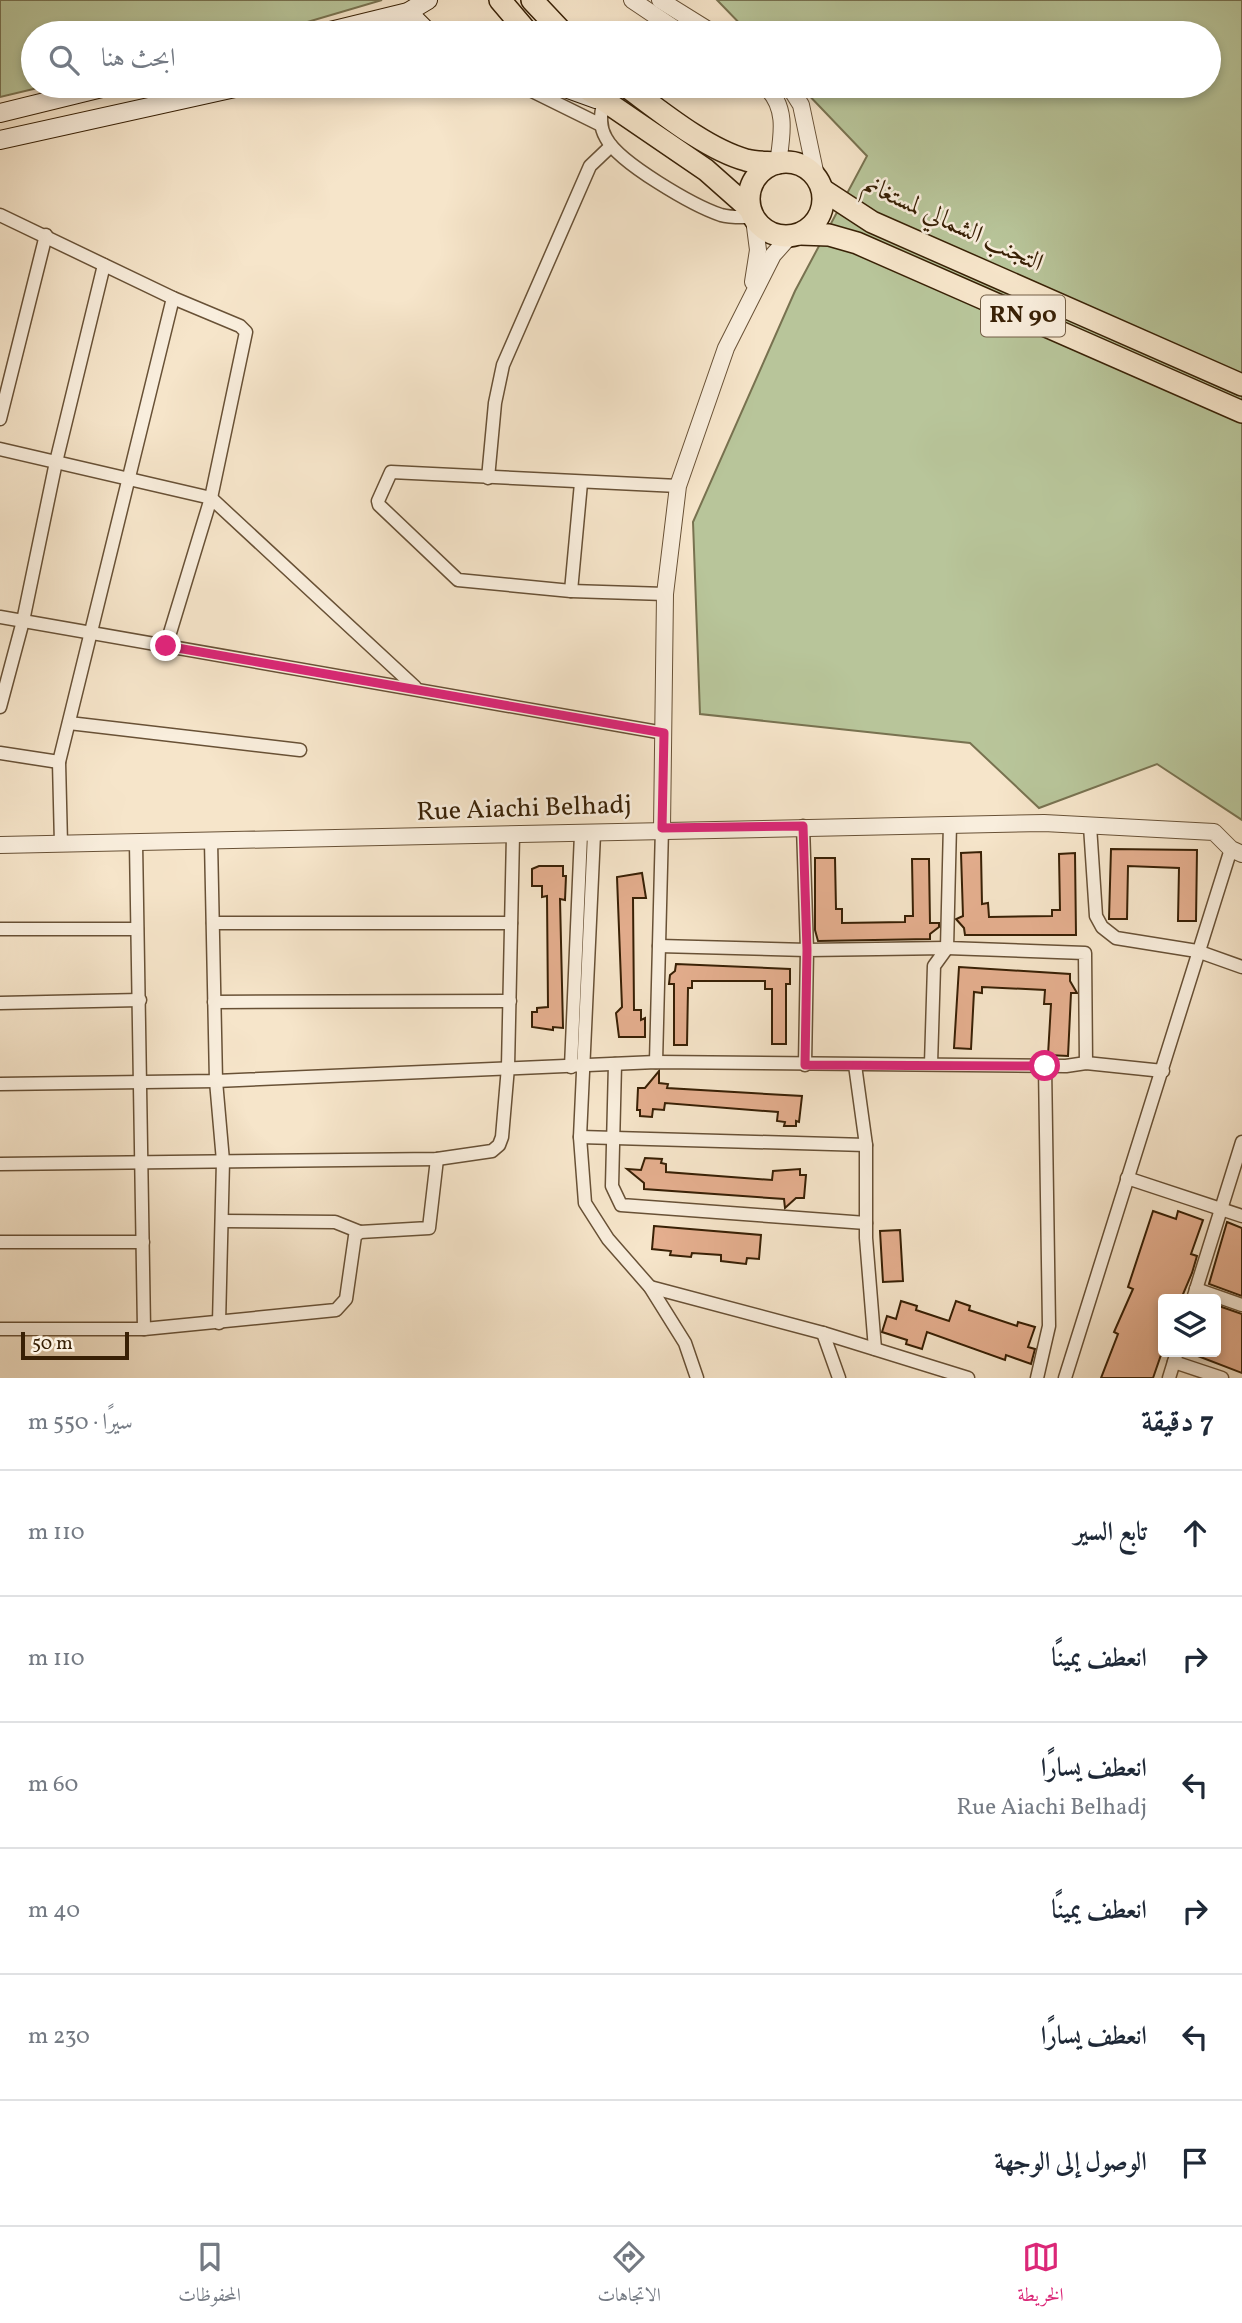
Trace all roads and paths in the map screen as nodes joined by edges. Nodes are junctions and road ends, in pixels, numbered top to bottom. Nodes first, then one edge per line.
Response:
1 (428, 0) edge
2 (500, 0) edge
3 (532, 0) edge
4 (632, 0) edge
5 (660, 0) edge
6 (408, 12) junction
7 (371, 21) edge
8 (417, 21) edge
9 (518, 21) edge
10 (552, 21) edge
11 (663, 21) edge
12 (694, 21) edge
13 (61, 98) edge
14 (190, 98) edge
15 (546, 98) edge
16 (594, 98) edge
17 (599, 98) edge
18 (643, 98) edge
19 (773, 98) edge
20 (797, 98) edge
21 (603, 101) junction
22 (0, 113) edge
23 (601, 125) junction
24 (0, 140) edge
25 (611, 146) junction
26 (778, 163) junction
27 (819, 183) junction
28 (0, 215) edge
29 (753, 215) junction
30 (46, 235) junction
31 (795, 235) junction
32 (104, 265) junction
33 (752, 293) junction
34 (173, 299) junction
35 (1242, 385) edge
36 (1242, 412) edge
37 (0, 419) edge
38 (0, 449) edge
39 (56, 462) junction
40 (488, 478) junction
41 (130, 479) junction
42 (581, 483) junction
43 (678, 486) junction
44 (211, 498) junction
45 (571, 592) junction
46 (665, 594) junction
47 (0, 617) edge
48 (23, 621) junction
49 (91, 634) junction
50 (166, 646) junction
51 (416, 688) junction
52 (0, 707) edge
53 (69, 723) junction
54 (664, 733) junction
55 (300, 750) dead end
56 (0, 752) edge
57 (59, 762) junction
58 (950, 824) junction
59 (803, 826) junction
60 (1090, 826) junction
61 (662, 828) junction
62 (588, 834) junction
63 (513, 835) junction
64 (211, 841) junction
65 (136, 843) junction
66 (61, 844) junction
67 (0, 845) edge
68 (1236, 851) edge
69 (213, 923) junction
70 (511, 923) junction
71 (0, 929) edge
72 (137, 929) junction
73 (659, 946) junction
74 (947, 948) junction
75 (807, 950) junction
76 (1198, 951) junction
77 (1242, 967) edge
78 (140, 1000) junction
79 (510, 1001) junction
80 (214, 1002) junction
81 (0, 1003) edge
82 (656, 1062) junction
83 (1086, 1063) junction
84 (932, 1064) junction
85 (615, 1065) junction
86 (805, 1065) junction
87 (855, 1065) junction
88 (1045, 1066) junction
89 (508, 1067) junction
90 (578, 1067) junction
91 (1163, 1071) junction
92 (216, 1081) junction
93 (142, 1082) junction
94 (0, 1084) edge
95 (580, 1137) junction
96 (613, 1138) junction
97 (1242, 1142) edge
98 (866, 1145) junction
99 (437, 1158) junction
100 (223, 1161) junction
101 (143, 1162) junction
102 (0, 1164) edge
103 (1127, 1178) junction
104 (1220, 1209) junction
105 (1242, 1216) edge
106 (222, 1221) junction
107 (866, 1223) junction
108 (360, 1232) junction
109 (0, 1242) edge
110 (143, 1242) junction
111 (650, 1287) junction
112 (1194, 1294) edge
113 (1221, 1300) edge
114 (1242, 1305) edge
115 (219, 1323) junction
116 (0, 1329) edge
117 (144, 1329) junction
118 (823, 1333) junction
119 (875, 1349) junction
120 (1175, 1357) edge
121 (697, 1378) edge
122 (839, 1378) edge
123 (968, 1378) edge
124 (1037, 1378) edge
125 (1066, 1378) edge
126 (1169, 1378) edge
127 (1222, 1378) edge

1 - 6 main road
2 - 9 highway
3 - 10 highway
4 - 11 street
5 - 12 street
6 - 7 main road
6 - 8 main road
13 - 22 main road
14 - 24 main road
15 - 23 street
16 - 21 main road
17 - 21 highway
18 - 26 highway
19 - 26 street
20 - 27 street
21 - 23 street
21 - 29 highway
23 - 25 street
25 - 29 street
25 - 40 street
26 - 27 highway
26 - 29 highway
27 - 31 highway
27 - 35 highway, التجنب الشمالي لمستغانم / RN 90
28 - 30 street
29 - 31 highway
29 - 33 street
30 - 32 street
30 - 37 street
31 - 33 street
31 - 36 highway, RN 90
32 - 34 street
32 - 39 street
33 - 43 street
34 - 41 street
34 - 44 street
38 - 39 street
39 - 41 street
39 - 48 street
40 - 42 street
40 - 45 street
41 - 44 street
41 - 49 street
42 - 43 street
42 - 45 street
43 - 46 street
44 - 50 street
44 - 51 street
45 - 46 street
46 - 54 street
47 - 48 street
48 - 49 street
48 - 52 street
49 - 50 street
49 - 53 street
50 - 51 street
51 - 54 street
53 - 55 street
53 - 57 street
54 - 61 street
56 - 57 street
57 - 66 street
58 - 59 street, Rue Aiachi Belhadj
58 - 60 street, Rue Aiachi Belhadj
58 - 74 street
59 - 61 street, Rue Aiachi Belhadj
59 - 75 street
60 - 68 street, Rue Aiachi Belhadj
60 - 76 street
61 - 62 street, Rue Aiachi Belhadj
61 - 73 street
62 - 63 street, Rue Aiachi Belhadj
62 - 90 street
63 - 64 street, Rue Aiachi Belhadj
63 - 70 street
64 - 65 street, Rue Aiachi Belhadj
64 - 69 street
65 - 66 street, Rue Aiachi Belhadj
65 - 72 street
66 - 67 street, Rue Aiachi Belhadj
68 - 76 street
69 - 70 street
69 - 80 street
70 - 79 street
71 - 72 street
72 - 78 street
73 - 75 street
73 - 82 street
74 - 75 street
74 - 83 street
74 - 84 street
75 - 86 street
76 - 77 street
76 - 91 street
78 - 81 street
78 - 93 street
79 - 80 street
79 - 89 street
80 - 92 street
82 - 85 street
82 - 86 street
83 - 88 street
83 - 91 street
84 - 87 street
84 - 88 street
85 - 90 street
85 - 96 street
86 - 87 street
87 - 98 street
88 - 124 street
89 - 90 street
89 - 92 street
89 - 99 street
90 - 95 street
91 - 103 street
92 - 93 street
92 - 100 street
93 - 94 street
93 - 101 street
95 - 96 street
95 - 111 street
96 - 98 street
96 - 107 street
97 - 104 street
98 - 107 street
99 - 100 street
99 - 108 street
100 - 101 street
100 - 106 street
101 - 102 street
101 - 110 street
103 - 104 street
103 - 125 street
104 - 105 street
104 - 112 street
106 - 108 street
106 - 115 street
107 - 119 street
108 - 115 street
109 - 110 street
110 - 117 street
111 - 118 street
111 - 121 street
113 - 114 street
115 - 117 street
116 - 117 street
118 - 119 street
118 - 122 street
119 - 123 street
120 - 126 street
120 - 127 street

